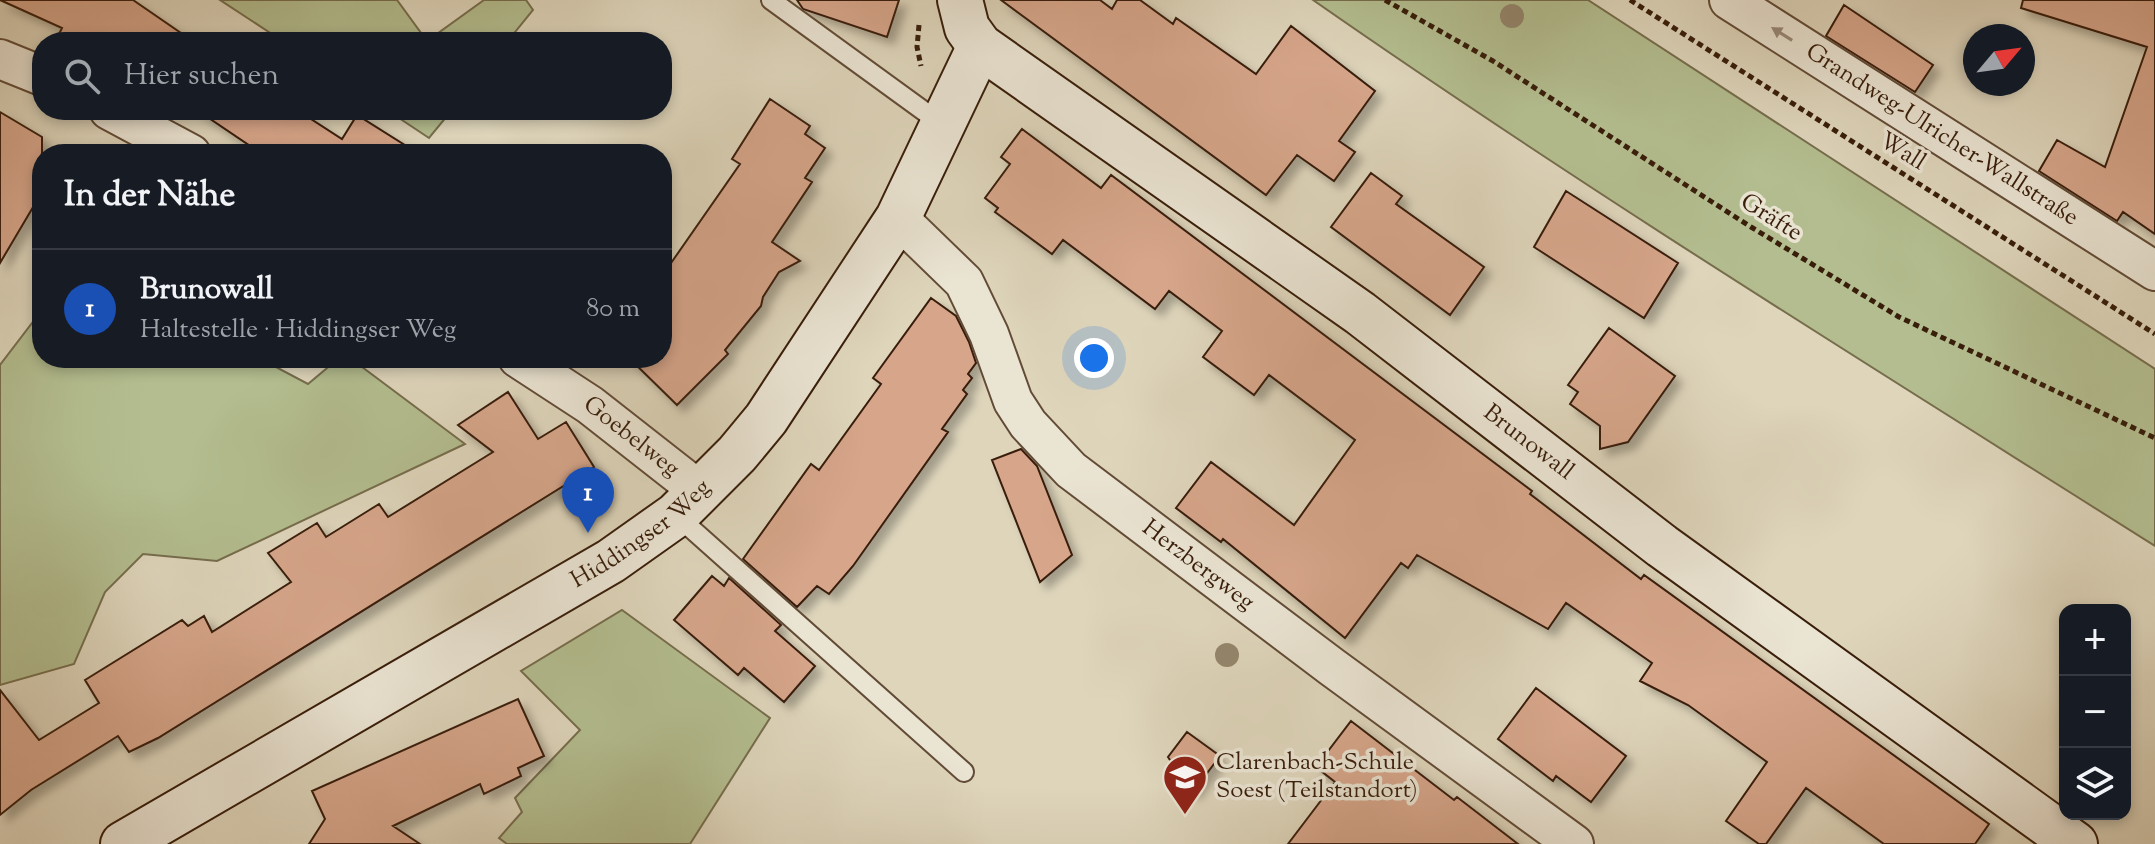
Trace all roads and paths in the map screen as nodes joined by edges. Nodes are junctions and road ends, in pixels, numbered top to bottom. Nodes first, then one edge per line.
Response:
1 (771, 0) edge
2 (960, 0) edge
3 (1385, 0) edge
4 (1630, 0) edge
5 (1729, 0) edge
6 (980, 46) junction
7 (0, 59) edge
8 (32, 72) edge
9 (128, 120) edge
10 (943, 125) junction
11 (172, 144) edge
12 (898, 218) junction
13 (2155, 271) edge
14 (2155, 334) edge
15 (533, 368) edge
16 (2155, 438) edge
17 (688, 503) junction
18 (964, 772) dead end
19 (123, 844) edge
20 (1574, 844) edge
21 (2075, 844) edge

1 - 10 lane
2 - 6 street
3 - 16 path, Gräfte
4 - 14 path, Wall
13 -> 5 street, Grandweg-Ulricher-Wallstraße
6 - 10 street, Hiddingser Weg
6 - 21 street, Brunowall
7 - 8 street
9 - 11 street
10 - 12 street, Hiddingser Weg
12 - 17 street, Hiddingser Weg
12 - 20 street, Herzbergweg
15 - 17 street, Goebelweg
17 - 18 lane
17 - 19 street, Hiddingser Weg

